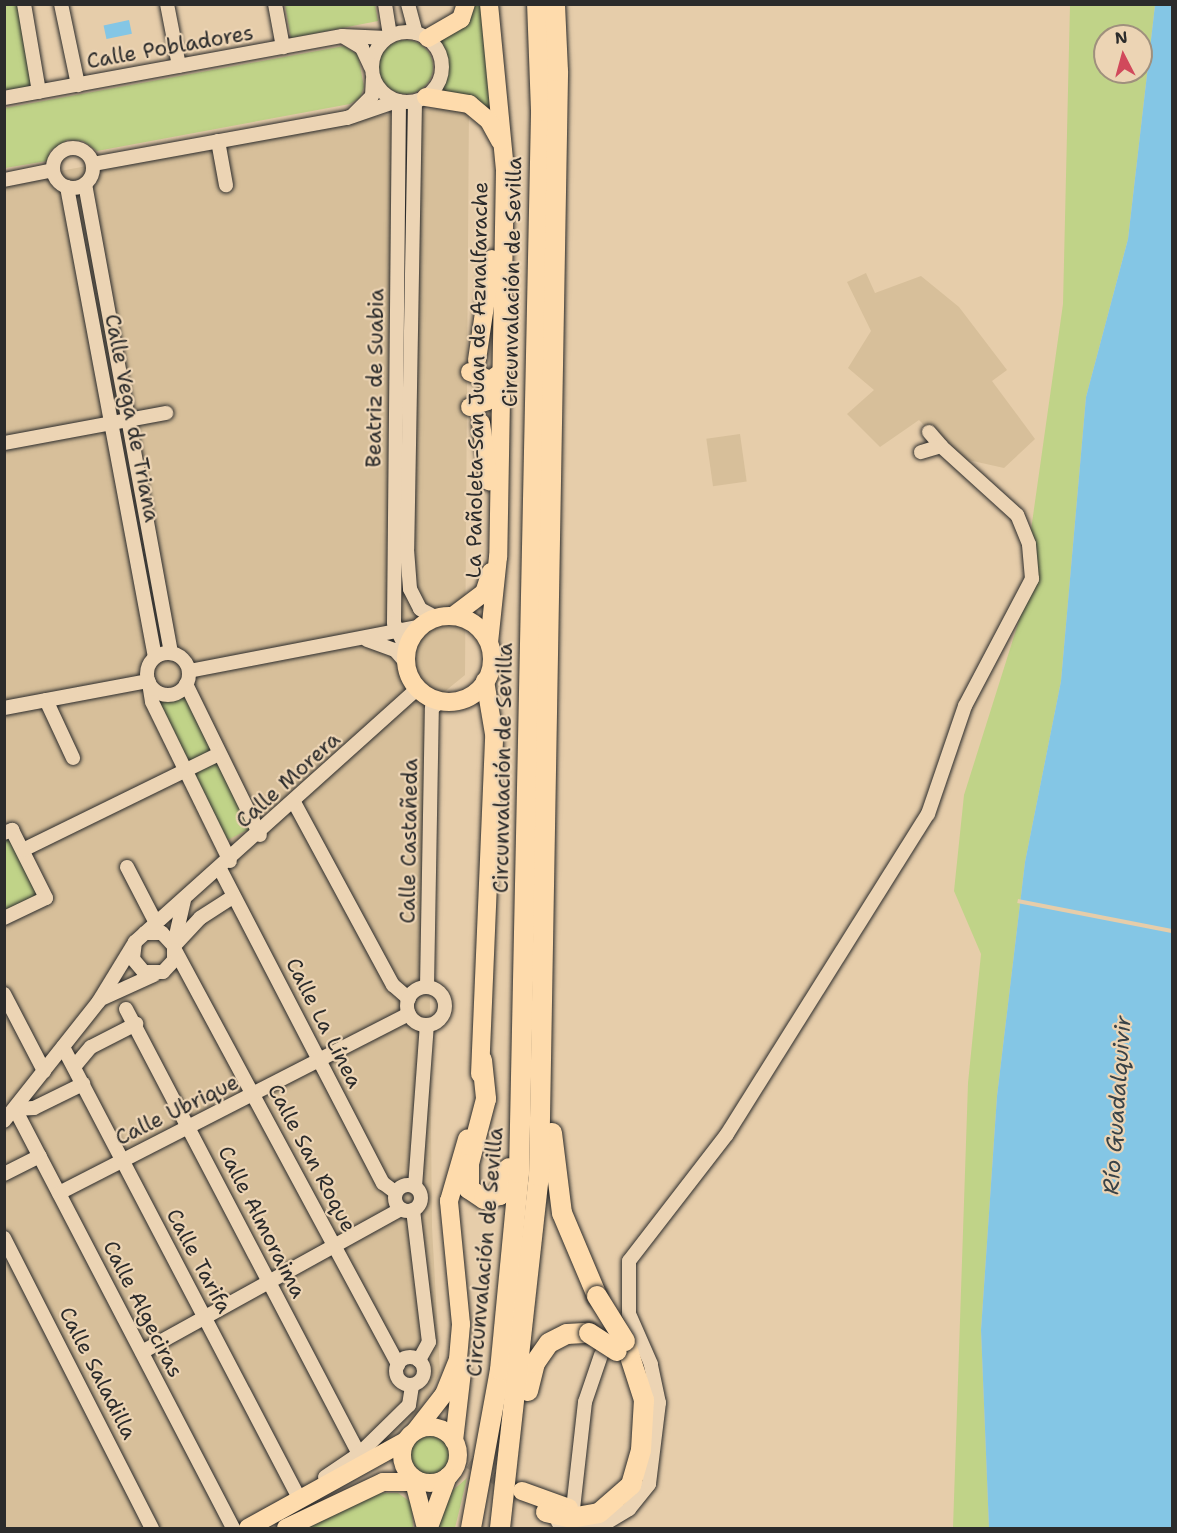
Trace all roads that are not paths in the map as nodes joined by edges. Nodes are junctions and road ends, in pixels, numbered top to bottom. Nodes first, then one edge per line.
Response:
1 (24, 4) edge
2 (61, 4) edge
3 (167, 4) edge
4 (275, 4) edge
5 (385, 4) edge
6 (408, 4) edge
7 (466, 4) edge
8 (489, 4) edge
9 (529, 4) edge
10 (537, 4) edge
11 (555, 4) edge
12 (560, 4) edge
13 (422, 35) junction
14 (342, 36) junction
15 (389, 37) junction
16 (284, 47) junction
17 (178, 66) junction
18 (558, 71) junction
19 (372, 73) junction
20 (78, 85) junction
21 (39, 92) junction
22 (4, 98) edge
23 (421, 99) junction
24 (398, 101) junction
25 (348, 118) junction
26 (502, 118) junction
27 (538, 135) junction
28 (218, 141) junction
29 (500, 141) junction
30 (93, 164) junction
31 (52, 170) junction
32 (500, 174) junction
33 (4, 180) edge
34 (84, 184) junction
35 (226, 185) dead end
36 (67, 187) junction
37 (502, 302) junction
38 (491, 390) junction
39 (470, 407) dead end
40 (166, 413) dead end
41 (128, 420) junction
42 (112, 423) junction
43 (481, 423) dead end
44 (929, 432) dead end
45 (4, 443) edge
46 (499, 445) junction
47 (941, 446) junction
48 (921, 452) dead end
49 (494, 535) junction
50 (437, 620) junction
51 (396, 631) junction
52 (362, 640) junction
53 (489, 642) junction
54 (171, 653) junction
55 (155, 657) junction
56 (407, 657) junction
57 (188, 677) junction
58 (485, 681) junction
59 (149, 682) junction
60 (418, 688) junction
61 (46, 700) junction
62 (448, 701) junction
63 (4, 708) edge
64 (494, 734) junction
65 (219, 754) junction
66 (73, 758) dead end
67 (187, 770) junction
68 (295, 804) junction
69 (8, 832) edge
70 (260, 835) junction
71 (23, 850) junction
72 (225, 865) junction
73 (127, 867) dead end
74 (234, 896) junction
75 (184, 900) junction
76 (4, 918) edge
77 (155, 921) junction
78 (140, 937) junction
79 (174, 947) junction
80 (190, 971) junction
81 (162, 972) junction
82 (130, 983) junction
83 (427, 987) junction
84 (4, 994) edge
85 (408, 999) junction
86 (99, 1000) junction
87 (126, 1010) junction
88 (409, 1014) junction
89 (543, 1018) junction
90 (136, 1024) junction
91 (427, 1025) junction
92 (522, 1040) junction
93 (63, 1047) junction
94 (482, 1060) junction
95 (320, 1061) junction
96 (74, 1068) junction
97 (44, 1071) junction
98 (83, 1084) junction
99 (254, 1096) junction
100 (15, 1109) junction
101 (4, 1121) edge
102 (189, 1127) junction
103 (40, 1156) junction
104 (461, 1159) junction
105 (123, 1161) junction
106 (4, 1174) edge
107 (415, 1187) junction
108 (396, 1192) junction
109 (59, 1193) junction
110 (407, 1210) junction
111 (4, 1238) edge
112 (337, 1249) junction
113 (270, 1285) junction
114 (206, 1319) junction
115 (614, 1349) junction
116 (142, 1352) junction
117 (419, 1360) junction
118 (398, 1365) junction
119 (412, 1385) junction
120 (512, 1426) junction
121 (410, 1436) junction
122 (509, 1449) junction
123 (366, 1456) junction
124 (459, 1461) junction
125 (414, 1482) junction
126 (297, 1494) junction
127 (573, 1509) junction
128 (546, 1512) junction
129 (474, 1525) edge
130 (152, 1528) edge
131 (234, 1528) edge
132 (248, 1528) edge
133 (286, 1528) edge
134 (427, 1528) edge
135 (501, 1528) edge

1 - 21 street
2 - 20 street
3 - 17 street
4 - 16 street
5 - 15 street
6 - 13 street
7 - 13 main road
8 - 26 main road, La Pañoleta-San Juan de Aznalfarache
9 - 27 highway
10 - 27 highway, Circunvalación de Sevilla
11 - 18 highway, Circunvalación de Sevilla
12 - 18 highway
13 - 15 street
13 - 23 street
14 - 15 street, Calle Pobladores
14 - 16 street, Calle Pobladores
14 - 19 street
15 - 19 street
16 - 17 street, Calle Pobladores
17 - 20 street, Calle Pobladores
18 - 89 highway, Circunvalación de Sevilla
19 - 24 street
19 - 25 street
20 - 21 street, Calle Pobladores
21 - 22 street, Calle Pobladores
23 - 24 street
23 - 29 main road
23 - 50 street, Beatriz de Suabia
24 - 25 street
24 - 51 street, Beatriz de Suabia
25 - 28 street
26 - 29 main road, La Pañoleta-San Juan de Aznalfarache
26 - 37 main road, La Pañoleta-San Juan de Aznalfarache
27 - 92 highway, Circunvalación de Sevilla
28 - 30 street
28 - 35 street
29 - 32 main road, La Pañoleta-San Juan de Aznalfarache
30 - 31 street
30 - 34 street
31 - 33 street
31 - 36 street
32 - 38 main road, La Pañoleta-San Juan de Aznalfarache
32 - 38 main road
34 - 36 street
34 - 41 street, Calle Vega de Triana
36 - 42 street, Calle Vega de Triana
37 - 38 main road
37 - 46 main road, La Pañoleta-San Juan de Aznalfarache
38 - 39 main road
38 - 46 main road
38 - 49 main road, La Pañoleta-San Juan de Aznalfarache
40 - 41 street
41 - 42 street
41 - 54 street, Calle Vega de Triana
42 - 45 street
42 - 55 street, Calle Vega de Triana
43 - 49 main road
44 - 47 street
46 - 53 main road, La Pañoleta-San Juan de Aznalfarache
47 - 48 street
47 - 128 street
49 - 50 main road, La Pañoleta-San Juan de Aznalfarache
50 - 51 street
50 - 53 main road
50 - 56 main road
51 - 52 street
51 - 56 street, Beatriz de Suabia
52 - 56 street
52 - 57 street
53 - 58 main road
54 - 55 street
54 - 57 street
55 - 59 street
56 - 60 main road
57 - 59 street
57 - 65 street
58 - 62 main road
58 - 64 main road
59 - 61 street
59 - 67 street, Calle La Línea
60 - 62 main road
60 - 68 street, Calle Morera
61 - 63 street
61 - 66 street
62 - 64 main road
62 - 83 street, Calle Castañeda
64 - 94 main road
65 - 67 street
65 - 70 street
67 - 71 street
67 - 72 street, Calle La Línea
68 - 70 street, Calle Morera
68 - 85 street
69 - 71 street
70 - 72 street, Calle Morera
71 - 76 street
72 - 74 street, Calle La Línea
72 - 75 street, Calle Morera
73 - 77 street
74 - 79 street
74 - 95 street, Calle La Línea
75 - 77 street, Calle Morera
75 - 79 street
77 - 78 street, Calle Morera
78 - 79 street
78 - 81 street
78 - 86 street, Calle Morera
79 - 80 street, Calle San Roque
79 - 81 street
80 - 81 street
80 - 99 street, Calle San Roque
81 - 82 street, Calle Morera
82 - 86 street, Calle Morera
82 - 87 street
83 - 85 street
83 - 91 street
84 - 97 street
85 - 88 street
86 - 87 street
86 - 93 street, Calle Morera
87 - 90 street, Calle Almoraima
88 - 91 street
88 - 95 street, Calle Ubrique
89 - 115 highway, bridge
89 - 120 highway, Circunvalación de Sevilla
90 - 96 street
90 - 102 street, Calle Almoraima
91 - 107 street
92 - 94 highway
92 - 129 highway, Circunvalación de Sevilla
93 - 96 street, Calle Tarifa
93 - 97 street, Calle Morera
94 - 104 main road
95 - 99 street, Calle Ubrique
95 - 108 street, Calle La Línea
96 - 98 street, Calle Tarifa
97 - 100 street, Calle Morera
98 - 100 street
98 - 105 street, Calle Tarifa
99 - 102 street, Calle Ubrique
99 - 112 street, Calle San Roque
100 - 101 street, Calle Morera
100 - 103 street, Calle Algeciras
102 - 105 street, Calle Ubrique
102 - 113 street, Calle Almoraima
103 - 106 street
103 - 109 street, Calle Algeciras
104 - 121 main road
104 - 124 main road
105 - 109 street, Calle Ubrique
105 - 114 street, Calle Tarifa
107 - 108 street
107 - 110 street
108 - 110 street
109 - 116 street, Calle Algeciras
110 - 112 street
110 - 117 street
111 - 130 street, Calle Saladilla
112 - 113 street
112 - 118 street, Calle San Roque
113 - 114 street
113 - 123 street, Calle Almoraima
114 - 116 street
114 - 126 street, Calle Tarifa
115 - 122 highway, bridge
115 - 127 street
115 - 127 highway
115 - 128 highway
116 - 131 street, Calle Algeciras
117 - 118 street
117 - 119 street
118 - 119 street
119 - 123 street
120 - 122 highway, Circunvalación de Sevilla
120 - 129 highway
121 - 123 main road
121 - 124 main road
121 - 125 main road
122 - 135 highway, Circunvalación de Sevilla
123 - 126 street
123 - 132 main road
124 - 125 main road
124 - 134 main road
125 - 133 main road
125 - 134 main road
126 - 131 street
127 - 128 main road

